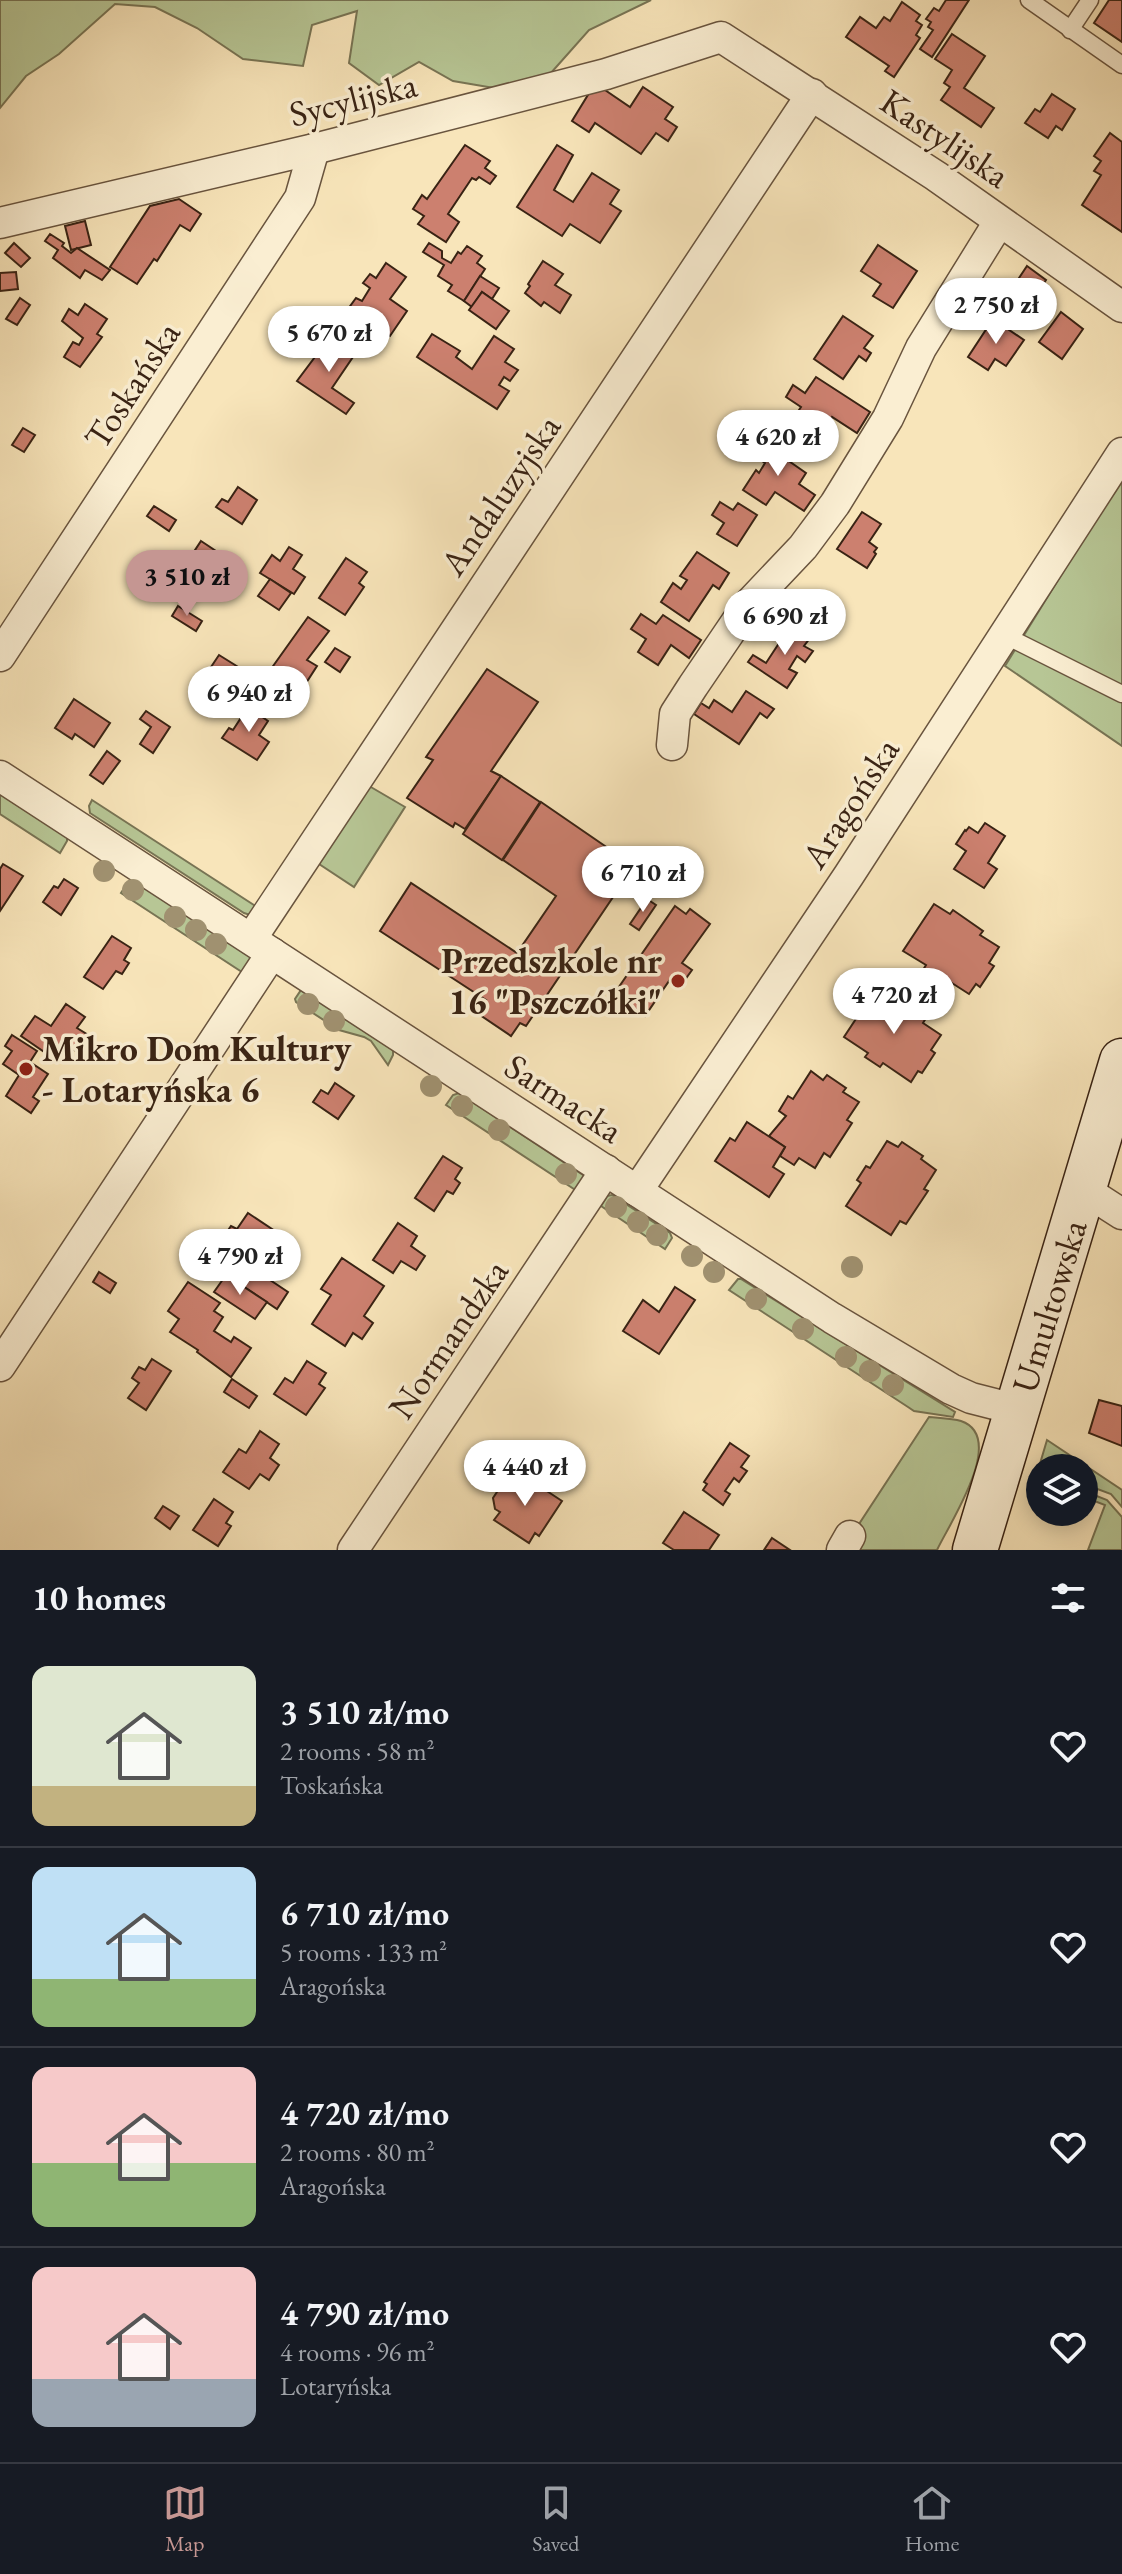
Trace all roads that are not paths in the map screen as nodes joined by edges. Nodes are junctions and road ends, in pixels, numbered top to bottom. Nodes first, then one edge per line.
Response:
1 (1029, 0) edge
2 (1090, 0) edge
3 (1070, 30) junction
4 (721, 37) joint
5 (1122, 65) edge
6 (812, 94) junction
7 (314, 149) junction
8 (999, 222) junction
9 (0, 223) edge
10 (1122, 307) edge
11 (1122, 454) edge
12 (1004, 635) junction
13 (0, 656) edge
14 (1122, 694) edge
15 (672, 745) dead end
16 (0, 776) edge
17 (262, 946) junction
18 (1122, 1061) edge
19 (606, 1170) junction
20 (1083, 1189) junction
21 (637, 1191) junction
22 (1122, 1214) edge
23 (0, 1366) edge
24 (1018, 1410) junction
25 (353, 1550) edge
26 (975, 1550) edge

1 - 3 lane
2 - 3 lane
3 - 5 lane
4 - 6 street, Kastylijska
4 - 7 street, Sycylijska
6 - 8 street, Kastylijska
6 - 17 street, Andaluzyjska
7 - 9 street, Sycylijska
7 - 13 street, Toskańska
8 - 10 street, Kastylijska
8 - 15 street
11 - 12 street, Aragońska
12 - 14 lane
12 - 21 street, Aragońska
16 - 17 street, Sarmacka
17 - 19 street, Sarmacka
17 - 23 street, Andaluzyjska
18 - 20 street, Umultowska
19 - 21 street, Sarmacka
19 - 25 street, Normandzka
20 - 22 street
20 - 24 street, Umultowska
21 - 24 street, Sarmacka
24 - 26 street, Umultowska

